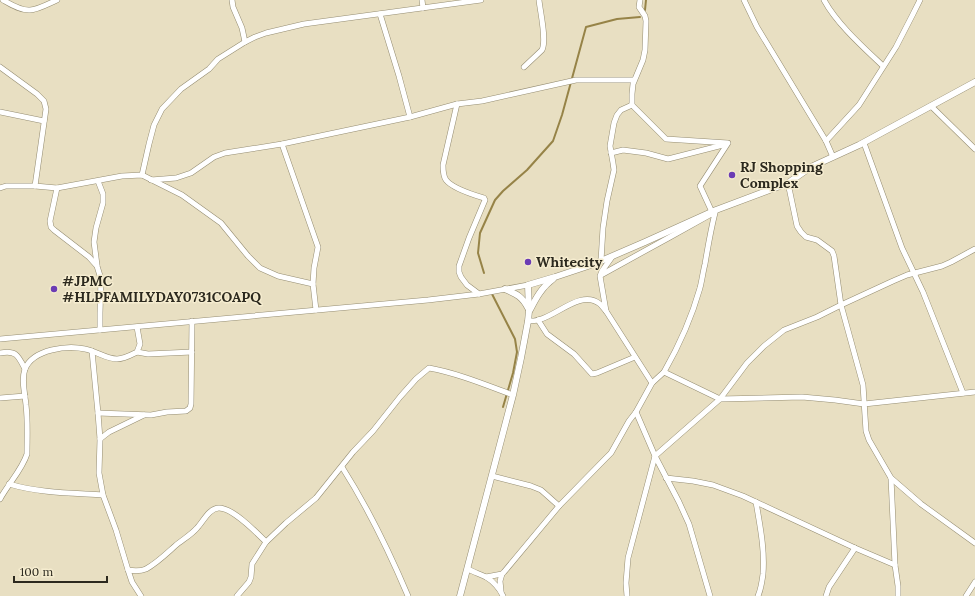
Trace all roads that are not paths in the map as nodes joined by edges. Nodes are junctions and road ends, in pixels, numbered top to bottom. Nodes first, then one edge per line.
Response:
1 (3, 0) edge
2 (57, 0) edge
3 (232, 0) edge
4 (422, 0) edge
5 (481, 0) edge
6 (539, 0) edge
7 (640, 0) edge
8 (744, 0) edge
9 (824, 0) edge
10 (920, 0) edge
11 (47, 2) edge
12 (423, 8) junction
13 (380, 14) junction
14 (245, 42) junction
15 (883, 66) junction
16 (0, 67) edge
17 (524, 67) dead end
18 (634, 80) junction
19 (975, 82) edge
20 (457, 104) junction
21 (632, 106) junction
22 (931, 106) junction
23 (0, 112) edge
24 (410, 117) junction
25 (44, 121) junction
26 (826, 141) junction
27 (728, 143) junction
28 (864, 143) junction
29 (282, 144) junction
30 (975, 149) edge
31 (611, 153) junction
32 (833, 157) junction
33 (142, 175) junction
34 (151, 180) junction
35 (98, 181) junction
36 (788, 183) junction
37 (35, 186) junction
38 (0, 188) edge
39 (58, 188) junction
40 (712, 212) junction
41 (975, 249) edge
42 (612, 257) junction
43 (601, 261) junction
44 (97, 266) junction
45 (914, 273) junction
46 (601, 275) junction
47 (555, 277) junction
48 (313, 284) junction
49 (528, 285) junction
50 (504, 289) junction
51 (479, 294) junction
52 (841, 304) junction
53 (316, 310) junction
54 (529, 311) junction
55 (606, 312) junction
56 (538, 320) junction
57 (192, 321) junction
58 (528, 321) junction
59 (137, 326) junction
60 (100, 330) junction
61 (0, 339) edge
62 (92, 351) junction
63 (137, 352) junction
64 (192, 352) junction
65 (0, 353) edge
66 (635, 357) junction
67 (25, 369) junction
68 (664, 372) junction
69 (652, 384) junction
70 (975, 392) edge
71 (963, 393) junction
72 (513, 395) junction
73 (25, 396) junction
74 (0, 398) edge
75 (720, 399) junction
76 (864, 404) junction
77 (636, 412) junction
78 (98, 413) junction
79 (145, 414) junction
80 (100, 439) junction
81 (655, 456) junction
82 (342, 467) junction
83 (492, 476) junction
84 (666, 478) junction
85 (891, 478) junction
86 (9, 484) junction
87 (103, 495) junction
88 (0, 499) edge
89 (756, 502) junction
90 (559, 506) junction
91 (266, 542) junction
92 (975, 544) edge
93 (855, 548) junction
94 (895, 565) junction
95 (468, 569) junction
96 (128, 570) junction
97 (502, 574) junction
98 (486, 577) junction
99 (975, 582) edge
100 (502, 594) edge
101 (141, 596) edge
102 (237, 596) edge
103 (408, 596) edge
104 (460, 596) edge
105 (627, 596) edge
106 (710, 596) edge
107 (758, 596) edge
108 (826, 596) edge
109 (898, 596) edge
110 (966, 596) edge

1 - 11 street
2 - 11 street
3 - 14 street
4 - 12 street
5 - 12 street
6 - 17 street
7 - 18 street
8 - 26 street
9 - 15 street
10 - 15 street
12 - 13 street
13 - 14 street
13 - 24 street
14 - 33 street
15 - 26 street
16 - 25 street
18 - 20 street
18 - 21 street
19 - 22 street
20 - 24 street
20 - 51 street
21 - 27 street
21 - 31 street
22 - 28 street
22 - 30 street
23 - 25 street
24 - 29 street
25 - 37 street
26 - 32 street
27 - 31 street
27 - 40 street
28 - 32 street
28 - 45 street
29 - 34 street
29 - 48 street
31 - 43 street
32 - 36 street
33 - 34 street
33 - 35 street
34 - 48 street
35 - 39 street
35 - 44 street
36 - 40 street
36 - 52 street
37 - 38 street
37 - 39 street
39 - 44 street
40 - 42 street
41 - 45 street
42 - 43 street
42 - 46 street
43 - 47 street
44 - 60 street
45 - 52 street
45 - 71 street
46 - 55 street
46 - 68 street
47 - 49 street
47 - 54 street
48 - 53 street
49 - 50 street
49 - 54 street
50 - 51 street
50 - 54 street
51 - 53 street
52 - 75 street
52 - 76 street
53 - 57 street
54 - 58 street
55 - 56 street
55 - 66 street
56 - 58 street
56 - 66 street
57 - 59 street
57 - 64 street
58 - 72 street
59 - 60 street
59 - 63 street
60 - 61 street
62 - 63 street
62 - 67 street
62 - 78 street
63 - 64 street
64 - 79 street
65 - 67 street
66 - 69 street
67 - 73 street
68 - 69 street
68 - 75 street
69 - 77 street
70 - 71 street
71 - 76 street
72 - 82 street
72 - 83 street
73 - 74 street
73 - 86 street
75 - 76 street
75 - 81 street
76 - 85 street
77 - 81 street
77 - 90 street
78 - 79 street
78 - 80 street
79 - 80 street
80 - 87 street
81 - 84 street
81 - 105 street
82 - 91 street
82 - 103 street
83 - 90 street
83 - 95 street
84 - 89 street
84 - 106 street
85 - 92 street
85 - 94 street
86 - 87 street
86 - 88 street
87 - 96 street
89 - 93 street
89 - 107 street
90 - 97 street
91 - 96 street
91 - 102 street
93 - 94 street
93 - 108 street
94 - 109 street
95 - 98 street
95 - 104 street
96 - 101 street
97 - 98 street
97 - 100 street
98 - 100 street
99 - 110 street

